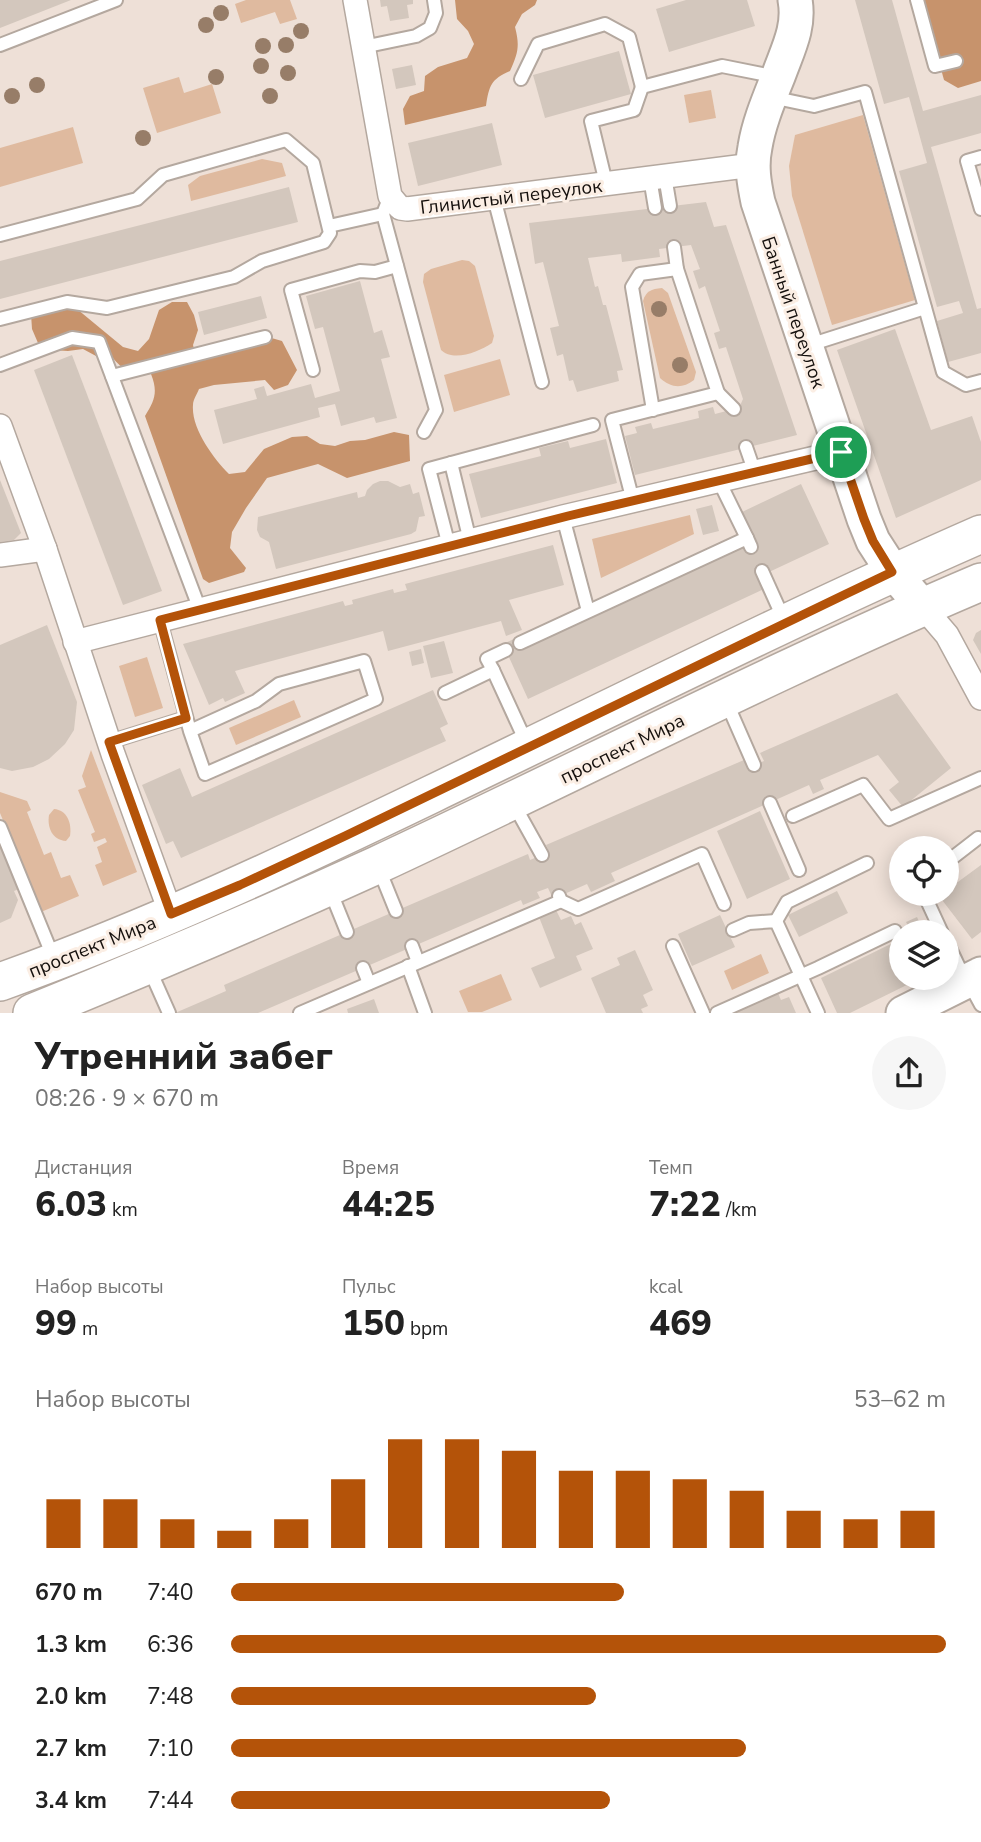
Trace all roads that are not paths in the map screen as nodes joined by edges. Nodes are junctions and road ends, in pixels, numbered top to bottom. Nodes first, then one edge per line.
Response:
1 (116, 0) edge
2 (355, 0) edge
3 (434, 0) edge
4 (795, 0) edge
5 (917, 0) edge
6 (0, 45) edge
7 (363, 47) junction
8 (956, 61) dead end
9 (521, 79) dead end
10 (642, 86) junction
11 (774, 87) junction
12 (981, 157) edge
13 (753, 165) junction
14 (658, 177) junction
15 (606, 183) junction
16 (494, 198) junction
17 (386, 205) junction
18 (662, 207) dead end
19 (981, 209) edge
20 (329, 226) junction
21 (0, 235) edge
22 (674, 247) dead end
23 (397, 266) junction
24 (677, 269) junction
25 (925, 308) junction
26 (0, 319) edge
27 (265, 337) dead end
28 (806, 346) junction
29 (0, 365) edge
30 (313, 370) dead end
31 (112, 376) junction
32 (981, 381) edge
33 (542, 382) dead end
34 (718, 393) junction
35 (734, 409) dead end
36 (653, 410) junction
37 (593, 425) dead end
38 (0, 426) edge
39 (424, 432) dead end
40 (746, 447) dead end
41 (841, 452) junction
42 (451, 463) junction
43 (755, 472) junction
44 (719, 481) junction
45 (633, 501) junction
46 (563, 517) junction
47 (981, 534) edge
48 (459, 544) junction
49 (45, 549) junction
50 (0, 555) edge
51 (762, 571) dead end
52 (892, 572) junction
53 (981, 582) edge
54 (923, 607) junction
55 (200, 610) junction
56 (588, 611) junction
57 (160, 620) junction
58 (786, 623) junction
59 (75, 642) junction
60 (520, 643) dead end
61 (506, 650) dead end
62 (493, 670) junction
63 (445, 693) dead end
64 (724, 698) junction
65 (981, 698) edge
66 (188, 725) junction
67 (109, 742) junction
68 (529, 747) junction
69 (754, 765) dead end
70 (981, 778) edge
71 (512, 801) junction
72 (770, 803) dead end
73 (793, 816) dead end
74 (0, 827) edge
75 (978, 838) dead end
76 (959, 853) edge
77 (542, 855) dead end
78 (867, 863) dead end
79 (377, 865) junction
80 (799, 870) dead end
81 (328, 887) junction
82 (724, 904) dead end
83 (396, 911) dead end
84 (171, 914) junction
85 (776, 921) junction
86 (733, 930) dead end
87 (347, 932) dead end
88 (889, 934) edge
89 (412, 946) dead end
90 (673, 946) dead end
91 (55, 961) junction
92 (959, 962) edge
93 (413, 964) junction
94 (148, 966) junction
95 (363, 968) dead end
96 (801, 975) junction
97 (0, 982) edge
98 (369, 983) junction
99 (974, 986) edge
100 (32, 1013) edge
101 (169, 1013) edge
102 (300, 1013) edge
103 (425, 1013) edge
104 (703, 1013) edge
105 (717, 1013) edge
106 (818, 1013) edge
107 (903, 1013) edge

1 - 6 lane
2 - 7 street
3 - 7 lane
4 - 11 street, Банный переулок
5 - 8 lane
7 - 17 street
9 - 10 lane
10 - 11 lane
10 - 15 lane
11 - 13 street, Банный переулок
11 - 25 lane
12 - 19 lane
13 - 14 street, Глинистый переулок
13 - 28 street, Банный переулок
14 - 15 street, Глинистый переулок
14 - 18 lane
15 - 16 street, Глинистый переулок
16 - 17 street, Глинистый переулок
16 - 33 lane
17 - 20 lane
17 - 23 lane
20 - 21 lane
20 - 26 lane
22 - 24 lane
23 - 30 lane
23 - 39 lane
24 - 34 lane
24 - 36 lane
25 - 28 lane
25 - 32 lane
27 - 31 lane
28 - 41 street, Банный переулок
29 - 31 lane
31 - 55 lane
34 - 35 lane
34 - 36 lane
36 - 45 lane
37 - 42 lane
38 - 49 street
40 - 43 lane
41 - 43 street
41 - 52 street, Банный переулок
42 - 48 lane
42 - 48 lane
43 - 44 street
44 - 45 street
44 - 56 lane
45 - 46 street
46 - 48 street
46 - 56 lane
47 - 52 main road, проспект Мира
48 - 55 street
49 - 50 street
49 - 59 street
51 - 58 lane
52 - 54 street, Банный переулок
52 - 58 main road, проспект Мира
53 - 54 main road, проспект Мира
54 - 64 main road, проспект Мира
54 - 65 street
55 - 57 street
56 - 60 lane
57 - 59 street
57 - 66 lane
58 - 68 main road, проспект Мира
59 - 67 street
61 - 62 lane
62 - 63 lane
62 - 68 lane
64 - 69 lane
64 - 71 main road, проспект Мира
66 - 66 lane
66 - 67 lane
67 - 84 street
68 - 84 main road, проспект Мира
70 - 73 lane
71 - 77 lane
71 - 79 main road, проспект Мира
72 - 80 lane
74 - 91 lane
75 - 76 lane
78 - 85 lane
79 - 81 main road, проспект Мира
79 - 83 lane
81 - 87 lane
81 - 94 main road, проспект Мира
82 - 93 lane
84 - 91 main road, проспект Мира
85 - 86 lane
85 - 96 lane
88 - 96 lane
89 - 93 lane
90 - 104 lane
91 - 97 main road, проспект Мира
92 - 99 lane
93 - 98 lane
93 - 103 lane
94 - 100 main road, проспект Мира
94 - 101 lane
95 - 98 lane
96 - 105 lane
96 - 106 lane
98 - 102 lane
99 - 107 street

